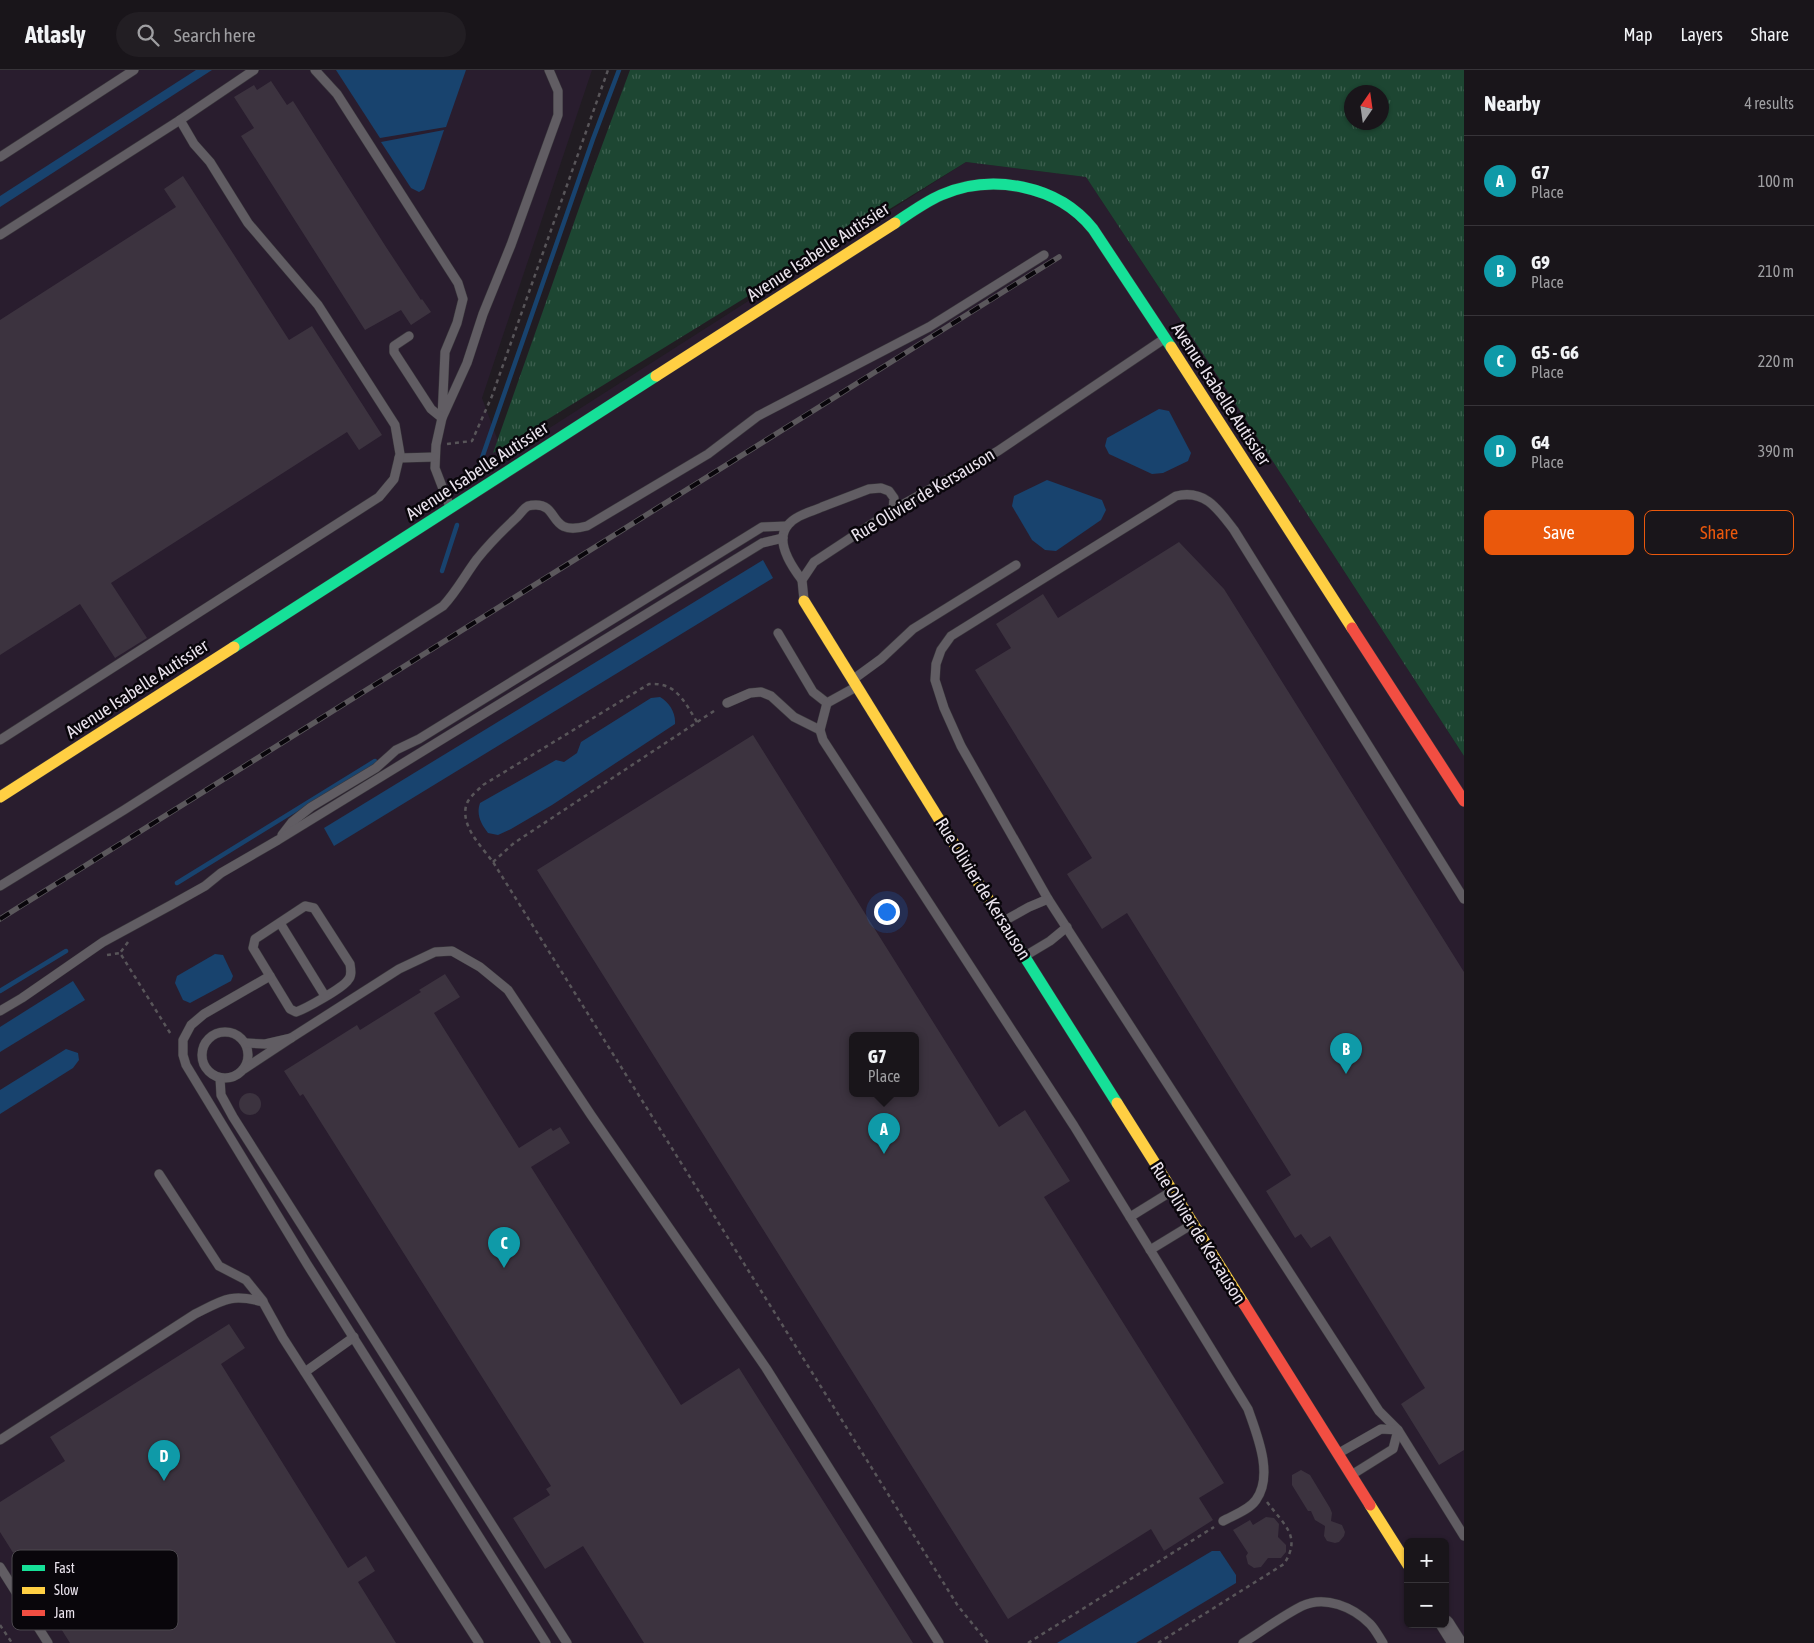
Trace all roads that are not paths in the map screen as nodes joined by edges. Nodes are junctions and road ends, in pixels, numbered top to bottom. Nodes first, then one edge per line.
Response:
1 (134, 70) edge
2 (254, 70) edge
3 (315, 70) edge
4 (549, 70) edge
5 (180, 120) junction
6 (0, 157) edge
7 (0, 235) edge
8 (1044, 255) dead end
9 (409, 336) dead end
10 (1165, 338) junction
11 (442, 418) junction
12 (436, 457) junction
13 (399, 458) junction
14 (451, 508) junction
15 (893, 510) junction
16 (787, 526) junction
17 (783, 538) junction
18 (1016, 565) dead end
19 (802, 580) junction
20 (804, 601) joint
21 (778, 633) dead end
22 (855, 683) junction
23 (727, 703) road end
24 (827, 703) junction
25 (820, 730) junction
26 (0, 740) edge
27 (0, 797) edge
28 (1464, 800) edge
29 (278, 840) junction
30 (0, 886) edge
31 (1464, 898) edge
32 (1048, 899) junction
33 (1003, 922) junction
34 (280, 923) junction
35 (1067, 927) junction
36 (1024, 956) junction
37 (270, 976) junction
38 (325, 996) junction
39 (0, 1011) edge
40 (291, 1038) junction
41 (246, 1043) junction
42 (244, 1069) junction
43 (220, 1078) junction
44 (159, 1174) dead end
45 (1172, 1191) junction
46 (1130, 1217) junction
47 (1193, 1224) junction
48 (1150, 1250) junction
49 (263, 1302) junction
50 (354, 1337) junction
51 (304, 1372) junction
52 (1398, 1430) junction
53 (0, 1440) edge
54 (1338, 1454) junction
55 (1351, 1475) junction
56 (1223, 1521) road end
57 (1464, 1536) edge
58 (1404, 1559) edge
59 (0, 1567) edge
60 (12, 1586) edge
61 (1448, 1628) edge
62 (40, 1630) edge
63 (48, 1643) edge
64 (479, 1643) edge
65 (546, 1643) edge
66 (567, 1643) edge
67 (939, 1643) edge
68 (1243, 1643) edge
69 (1383, 1643) edge
70 (1457, 1643) edge

1 - 6 lane
2 - 5 lane
3 - 11 lane
4 - 11 lane
5 - 7 lane
5 - 13 lane
8 - 30 lane
9 - 11 lane
10 - 14 street, Avenue Isabelle Autissier
10 - 15 lane, Rue Olivier de Kersauson
10 - 28 street, Avenue Isabelle Autissier
11 - 12 lane
12 - 13 lane
12 - 14 lane
13 - 26 lane
14 - 27 street, Avenue Isabelle Autissier
15 - 16 lane
15 - 19 lane, Rue Olivier de Kersauson
16 - 17 lane
16 - 29 lane
17 - 19 lane
17 - 29 lane
18 - 22 lane
19 - 20 lane, Rue Olivier de Kersauson
20 - 22 street, Rue Olivier de Kersauson
21 - 24 lane
22 - 24 lane
22 - 33 street, Rue Olivier de Kersauson
23 - 25 lane
24 - 25 lane
25 - 46 lane
29 - 39 lane
31 - 32 lane
32 - 33 lane
32 - 35 lane
33 - 36 street, Rue Olivier de Kersauson
34 - 37 lane
34 - 38 lane
34 - 38 lane
35 - 36 lane
35 - 52 lane
36 - 45 street, Rue Olivier de Kersauson
37 - 38 lane
37 - 50 lane
40 - 41 lane
40 - 42 lane
40 - 67 lane
41 - 42 lane
41 - 43 lane
42 - 43 lane
43 - 66 lane
44 - 49 lane
45 - 46 lane
45 - 47 street, Rue Olivier de Kersauson
46 - 48 lane
47 - 48 lane
47 - 54 street, Rue Olivier de Kersauson
48 - 56 lane
49 - 51 lane
49 - 53 lane
50 - 51 lane
50 - 65 lane
51 - 64 lane
52 - 54 lane
52 - 55 lane
52 - 57 lane
54 - 55 street, Rue Olivier de Kersauson
55 - 58 street, Rue Olivier de Kersauson
59 - 60 lane
61 - 70 street
62 - 63 lane
68 - 69 lane

